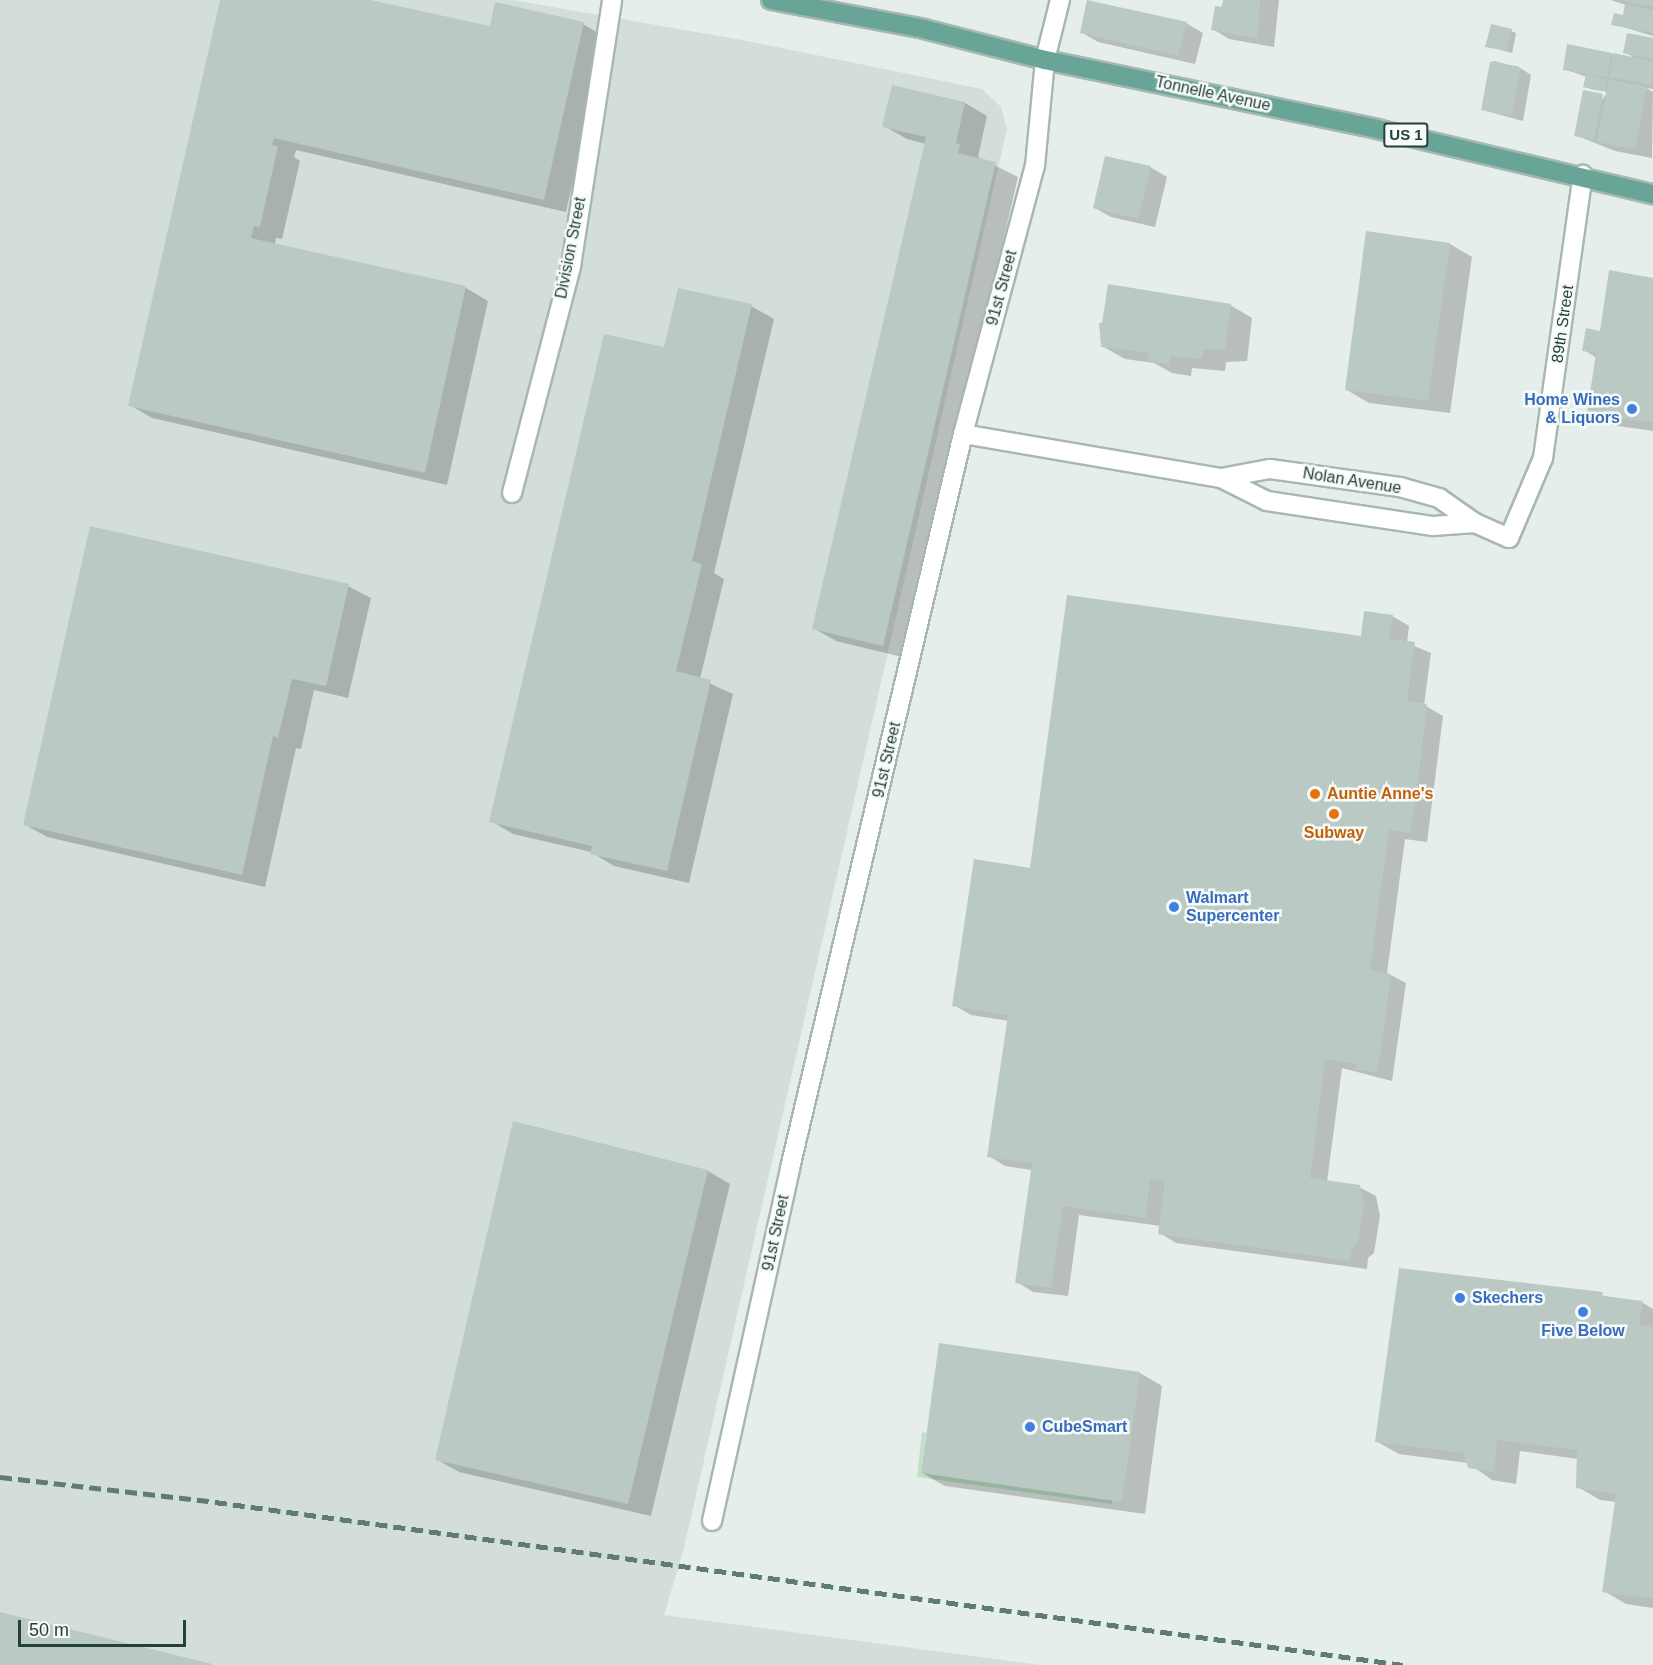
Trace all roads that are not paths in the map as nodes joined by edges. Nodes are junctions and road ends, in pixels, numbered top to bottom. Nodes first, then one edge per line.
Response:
1 (612, 0) edge
2 (771, 0) edge
3 (1060, 0) edge
4 (1045, 60) junction
5 (1583, 175) junction
6 (1653, 194) edge
7 (963, 434) junction
8 (1221, 478) junction
9 (512, 492) dead end
10 (1475, 523) junction
11 (1509, 538) joint
12 (712, 1521) dead end

1 - 9 street, Division Street
2 - 4 main road, Tonnelle Avenue / US 1
3 - 4 street, 91st Street
4 - 5 main road, Tonnelle Avenue / US 1
4 - 7 street, 91st Street
5 - 6 main road, Tonnelle Avenue / US 1
5 - 11 street, 89th Street
7 - 8 street, Nolan Avenue
7 - 12 street, 91st Street
8 - 10 street, Nolan Avenue
8 - 10 street, Nolan Avenue
10 - 11 street, Nolan Avenue

